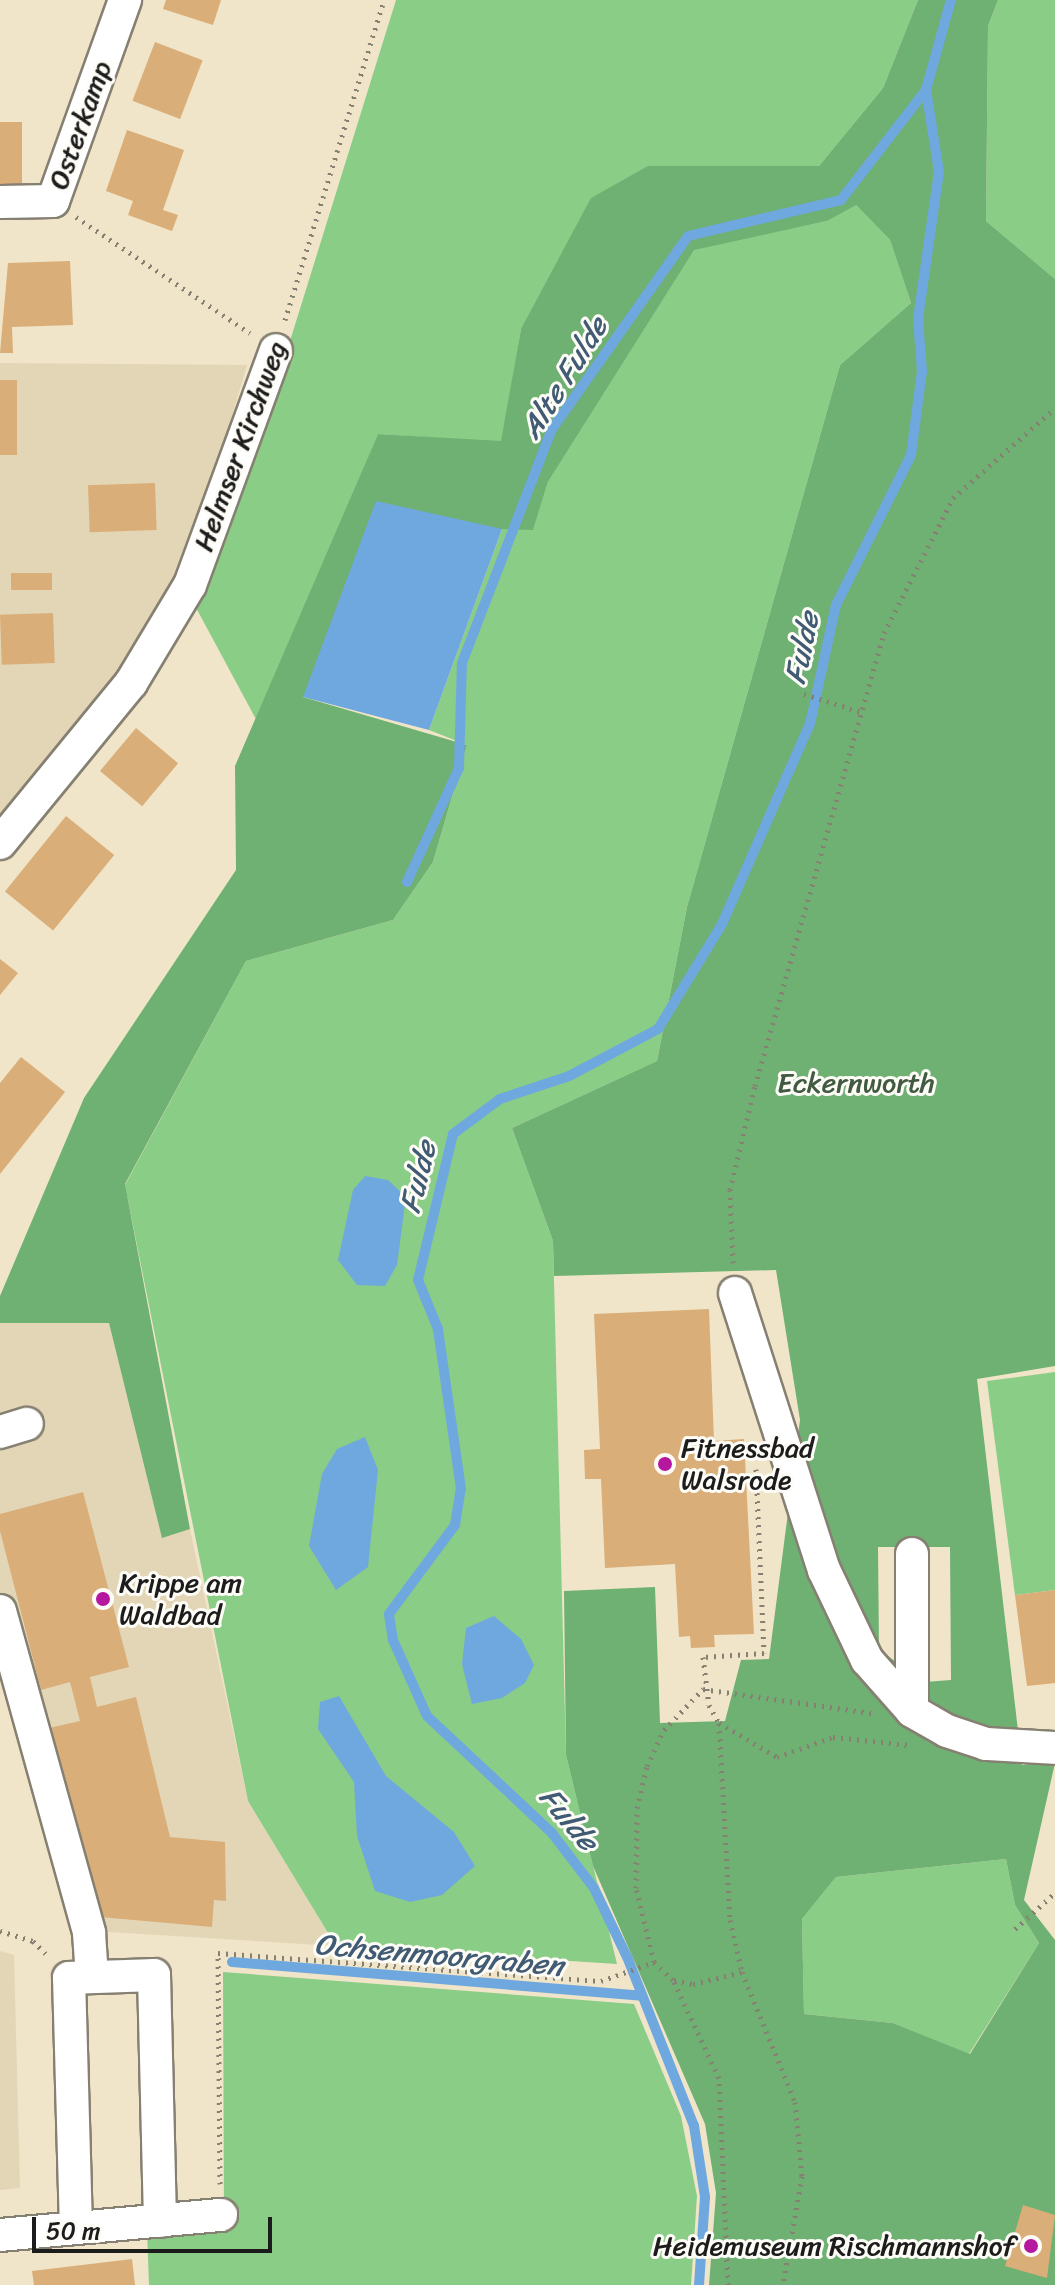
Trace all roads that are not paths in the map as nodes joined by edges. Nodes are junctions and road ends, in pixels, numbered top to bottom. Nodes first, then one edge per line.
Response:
1 (125, 0) edge
2 (0, 202) edge
3 (276, 350) road end
4 (0, 843) edge
5 (735, 1293) road end
6 (912, 1554) dead end
7 (0, 1611) edge
8 (912, 1711) junction
9 (1055, 1748) edge
10 (81, 1978) junction
11 (221, 2215) road end
12 (160, 2221) junction
13 (76, 2228) junction
14 (0, 2235) edge

1 - 2 street, Osterkamp
3 - 4 street, Helmser Kirchweg
5 - 8 street
6 - 8 street
7 - 10 street
8 - 9 street
10 - 12 street
10 - 13 street
11 - 12 street
12 - 13 street
13 - 14 street

